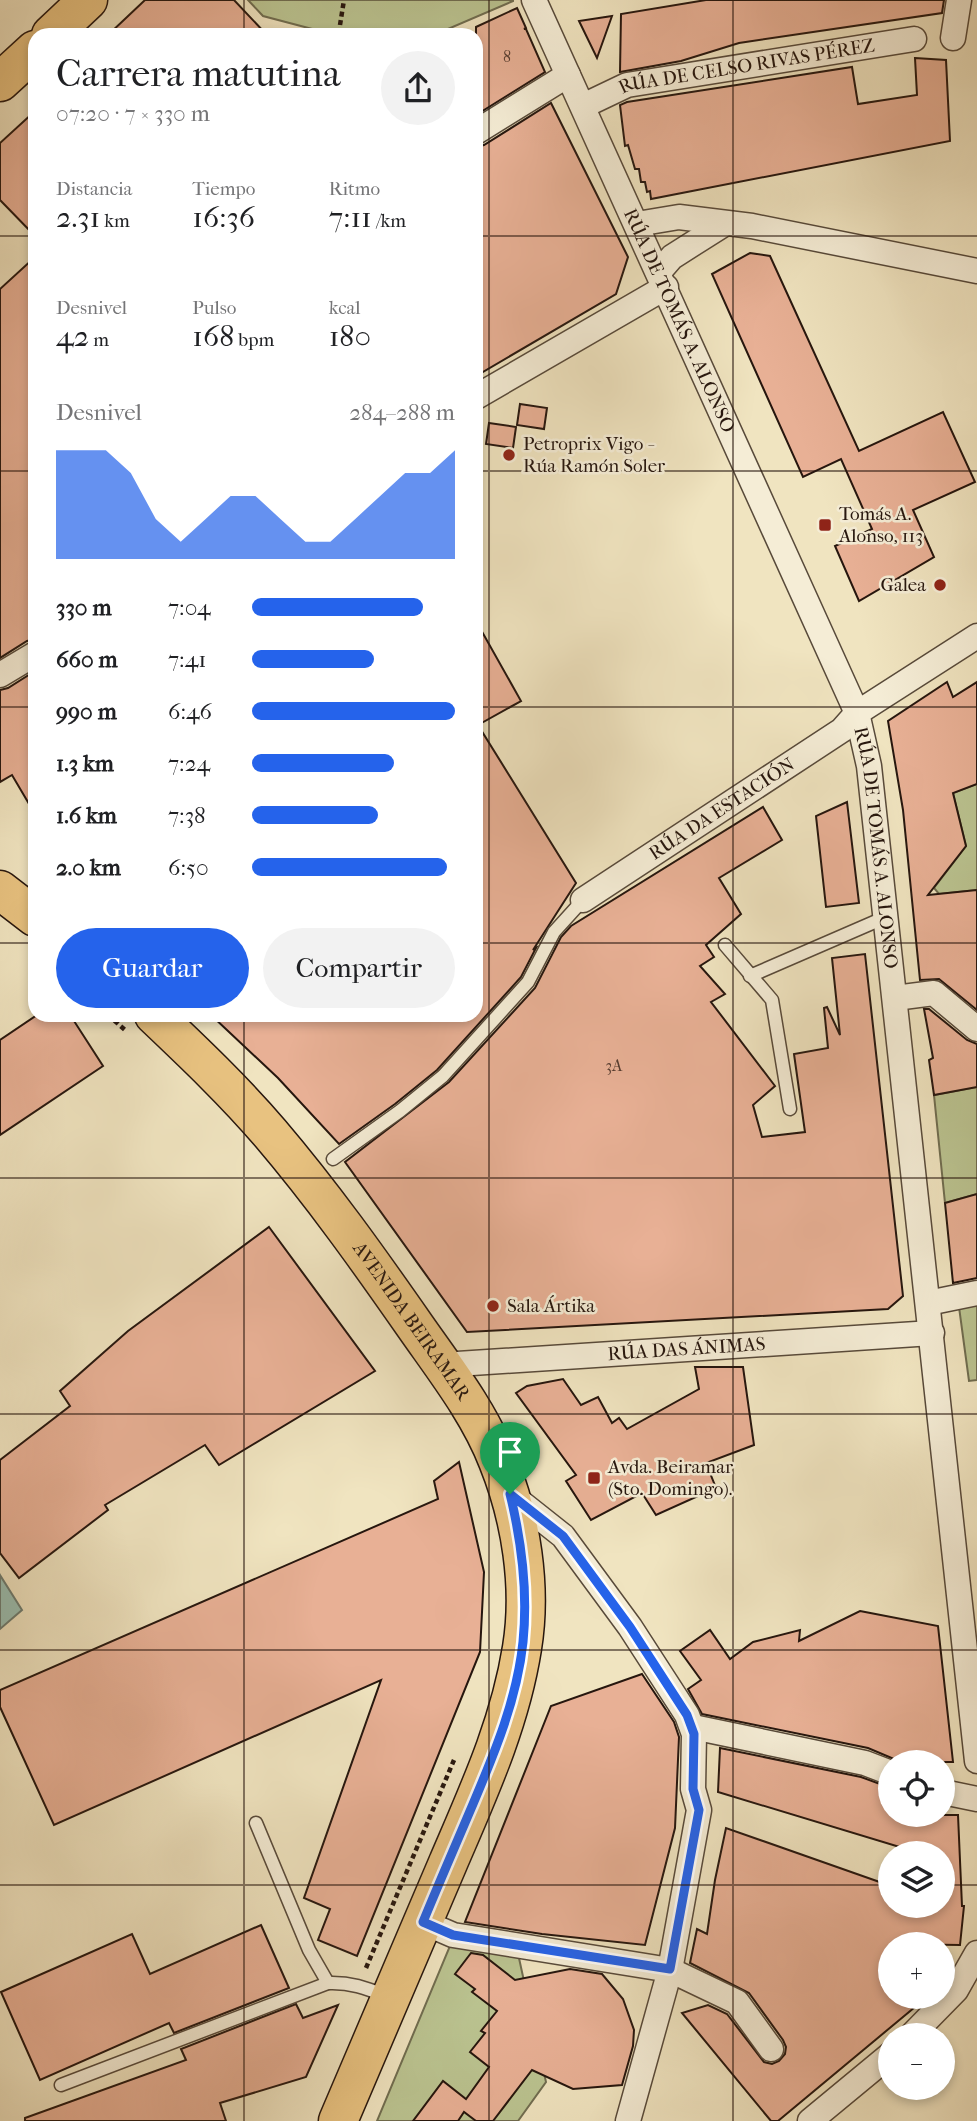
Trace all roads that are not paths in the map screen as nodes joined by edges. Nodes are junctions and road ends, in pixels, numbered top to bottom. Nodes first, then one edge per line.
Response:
1 (534, 0) edge
2 (959, 0) edge
3 (953, 38) dead end
4 (914, 39) dead end
5 (28, 56) edge
6 (569, 75) junction
7 (0, 82) edge
8 (583, 106) junction
9 (483, 128) edge
10 (637, 224) junction
11 (724, 224) junction
12 (977, 271) edge
13 (662, 279) junction
14 (483, 393) edge
15 (977, 636) edge
16 (28, 658) edge
17 (0, 675) edge
18 (857, 713) junction
19 (0, 890) edge
20 (583, 900) joint
21 (28, 911) edge
22 (886, 917) junction
23 (725, 945) dead end
24 (750, 976) junction
25 (895, 998) junction
26 (161, 1022) edge
27 (977, 1030) edge
28 (790, 1109) dead end
29 (332, 1159) dead end
30 (977, 1293) edge
31 (928, 1303) junction
32 (932, 1333) junction
33 (442, 1365) junction
34 (510, 1494) junction
35 (693, 1727) junction
36 (977, 1760) edge
37 (878, 1768) edge
38 (955, 1794) edge
39 (977, 1799) edge
40 (256, 1823) dead end
41 (423, 1922) junction
42 (977, 1953) edge
43 (670, 1969) junction
44 (328, 1983) junction
45 (390, 1998) junction
46 (924, 2023) edge
47 (771, 2049) dead end
48 (878, 2067) edge
49 (61, 2085) dead end
50 (827, 2116) edge
51 (338, 2121) edge
52 (628, 2121) edge

1 - 6 street, RÚA DE TOMÁS A. ALONSO
2 - 3 street
4 - 8 street, RÚA DE CELSO RIVAS PÉREZ
5 - 7 main road
6 - 8 street, RÚA DE TOMÁS A. ALONSO
6 - 9 street
8 - 10 street, RÚA DE TOMÁS A. ALONSO
10 - 11 street
10 - 13 street, RÚA DE TOMÁS A. ALONSO
11 - 12 street
11 - 13 street
13 - 14 street
13 - 18 street, RÚA DE TOMÁS A. ALONSO
15 - 18 street, RÚA DA ESTACIÓN
16 - 17 street
18 - 20 street, RÚA DA ESTACIÓN
18 - 22 street, RÚA DE TOMÁS A. ALONSO
19 - 21 main road
20 - 29 lane
22 - 24 lane
22 - 25 street, RÚA DE TOMÁS A. ALONSO
23 - 24 lane
24 - 28 lane
25 - 27 street
25 - 31 street, RÚA DE TOMÁS A. ALONSO
26 - 33 main road, AVENIDA BEIRAMAR
30 - 31 street
31 - 32 street, RÚA DE TOMÁS A. ALONSO
32 - 33 street, RÚA DAS ÁNIMAS
32 - 36 street, RÚA DE TOMÁS A. ALONSO
33 - 34 main road, AVENIDA BEIRAMAR
34 - 35 street
34 - 41 main road, AVENIDA BEIRAMAR
35 - 37 street
35 - 43 street
38 - 39 street
40 - 44 lane
41 - 43 street
41 - 45 main road, AVENIDA BEIRAMAR
42 - 46 street
43 - 47 street
43 - 52 street
44 - 45 lane
44 - 49 lane
45 - 51 main road, AVENIDA BEIRAMAR
48 - 50 street

